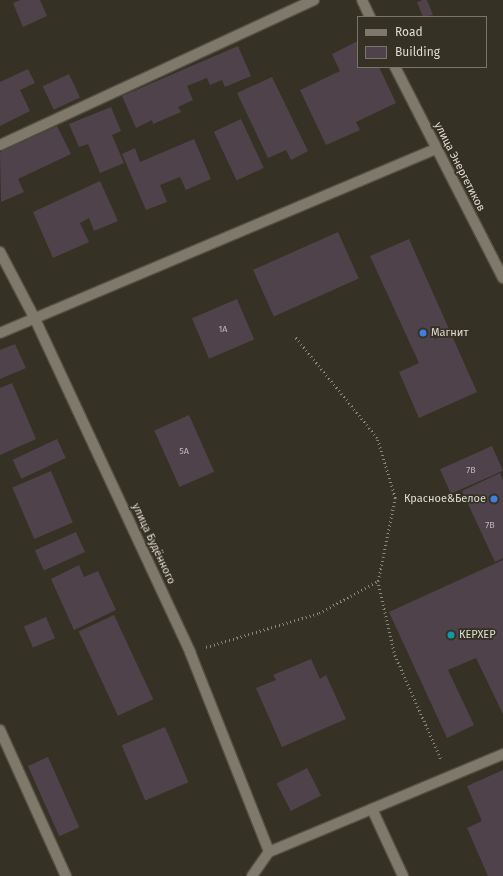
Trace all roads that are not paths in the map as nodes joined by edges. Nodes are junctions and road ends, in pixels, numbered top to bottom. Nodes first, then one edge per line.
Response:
1 (314, 0) edge
2 (362, 0) edge
3 (370, 16) edge
4 (395, 68) edge
5 (0, 145) edge
6 (435, 149) junction
7 (0, 252) edge
8 (503, 278) edge
9 (34, 317) junction
10 (0, 333) edge
11 (0, 730) edge
12 (503, 754) edge
13 (372, 809) junction
14 (269, 852) junction
15 (66, 876) edge
16 (252, 876) edge
17 (403, 876) edge

1 - 5 street
2 - 3 street
4 - 6 street, улица Энергетиков
6 - 8 street, улица Энергетиков
6 - 9 street
7 - 9 street, улица Будённого
9 - 10 street
9 - 14 street, улица Будённого
11 - 15 street
12 - 13 street
13 - 14 street
13 - 17 street
14 - 16 street

